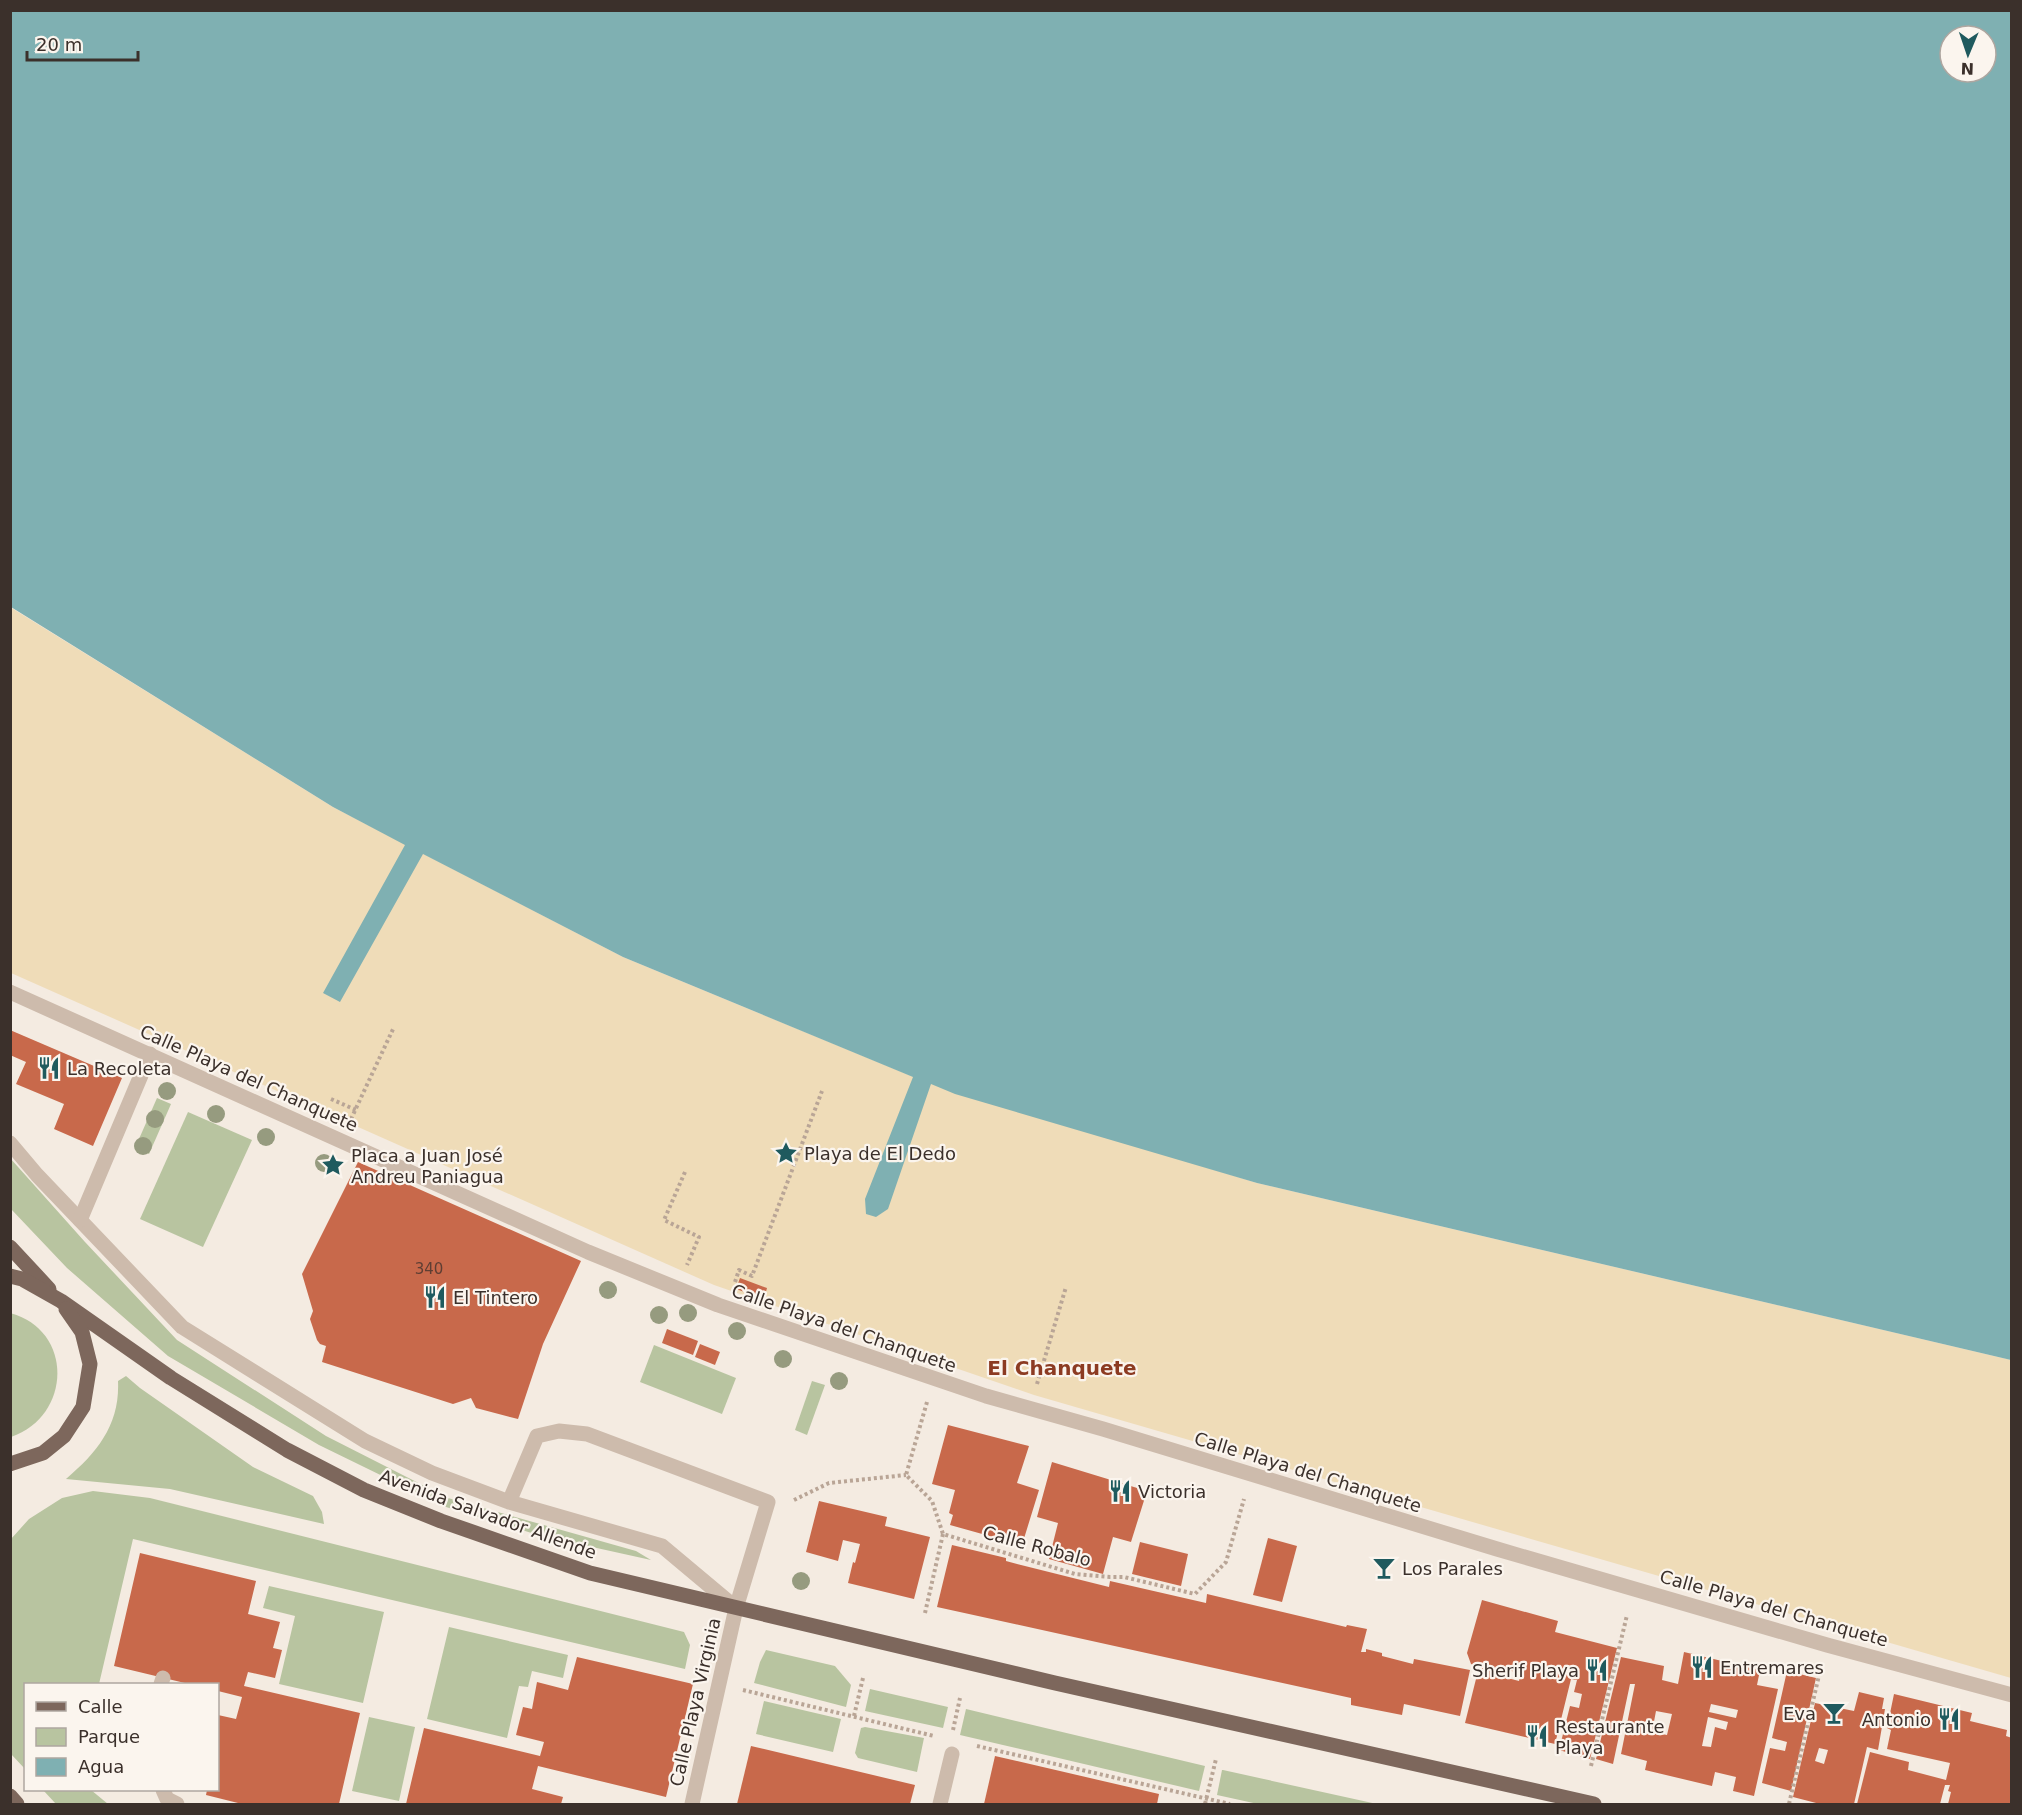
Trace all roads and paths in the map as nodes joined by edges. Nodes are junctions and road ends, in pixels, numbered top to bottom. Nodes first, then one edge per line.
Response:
1 (10, 992) edge
2 (394, 1027) dead end
3 (150, 1054) junction
4 (822, 1091) dead end
5 (331, 1099) dead end
6 (356, 1110) junction
7 (341, 1141) junction
8 (10, 1143) edge
9 (685, 1172) dead end
10 (80, 1220) junction
11 (10, 1247) edge
12 (10, 1276) edge
13 (1066, 1287) dead end
14 (678, 1288) junction
15 (61, 1301) junction
16 (726, 1308) junction
17 (934, 1379) junction
18 (1030, 1408) junction
19 (12, 1465) edge
20 (906, 1475) junction
21 (1252, 1475) junction
22 (509, 1502) junction
23 (768, 1502) junction
24 (943, 1534) junction
25 (1633, 1588) junction
26 (736, 1608) junction
27 (925, 1613) dead end
28 (1827, 1645) junction
29 (863, 1678) dead end
30 (2012, 1695) edge
31 (960, 1698) dead end
32 (854, 1716) dead end
33 (953, 1733) dead end
34 (952, 1754) dead end
35 (1216, 1758) dead end
36 (1592, 1766) dead end
37 (163, 1791) edge
38 (10, 1796) edge
39 (17, 1804) edge
40 (177, 1804) edge
41 (692, 1804) edge
42 (940, 1804) edge
43 (1205, 1804) edge
44 (1594, 1804) edge
45 (1790, 1804) edge

1 - 3 street, Calle Playa del Chanquete
2 - 6 path
3 - 7 street, Calle Playa del Chanquete
3 - 10 street
4 - 16 path
5 - 6 path
6 - 7 path
7 - 14 street, Calle Playa del Chanquete
8 - 10 street
9 - 14 path
10 - 22 street
11 - 15 main road
12 - 15 main road, Avenida Salvador Allende
13 - 18 path
14 - 16 street, Calle Playa del Chanquete
15 - 19 main road, Avenida Salvador Allende
15 - 26 main road, Avenida Salvador Allende
16 - 17 street, Calle Playa del Chanquete
17 - 18 street, Calle Playa del Chanquete
17 - 20 path
18 - 21 street, Calle Playa del Chanquete
20 - 23 path
20 - 24 path
21 - 24 path, Calle Robalo
21 - 25 street, Calle Playa del Chanquete
22 - 23 street
22 - 26 street
23 - 26 street, Calle Playa Virginia
24 - 27 path
25 - 28 street, Calle Playa del Chanquete
25 - 36 path
26 - 41 street, Calle Playa Virginia
26 - 44 main road, Avenida Salvador Allende
28 - 30 street, Calle Playa del Chanquete
28 - 45 path
29 - 32 path
31 - 33 path
34 - 42 street
35 - 43 path
37 - 40 street
38 - 39 main road

